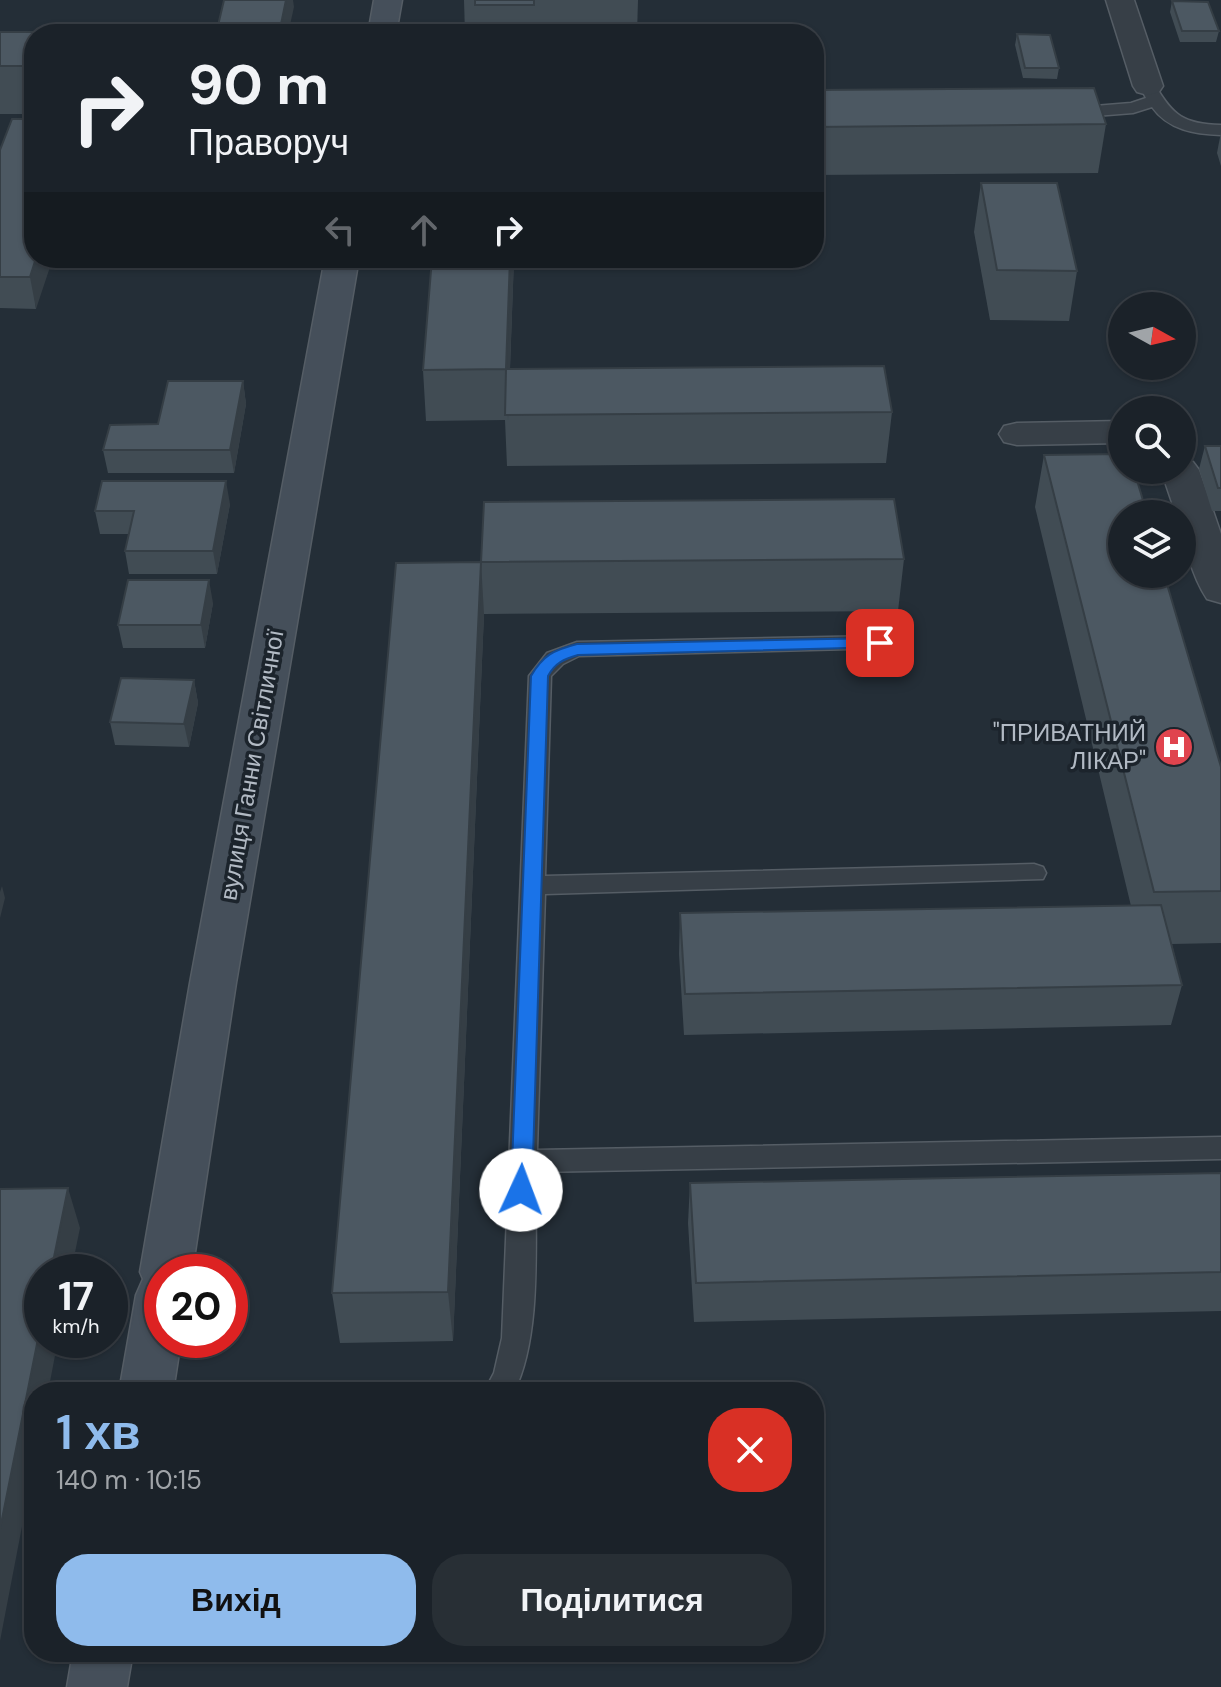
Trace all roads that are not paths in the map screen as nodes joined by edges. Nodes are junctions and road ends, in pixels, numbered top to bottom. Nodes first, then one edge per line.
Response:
1 (388, 0) edge
2 (1120, 0) edge
3 (384, 24) edge
4 (1151, 94) junction
5 (1059, 113) edge
6 (1221, 130) edge
7 (340, 268) edge
8 (1108, 432) edge
9 (1017, 434) dead end
10 (1185, 484) edge
11 (1221, 590) edge
12 (880, 643) dead end
13 (1034, 873) dead end
14 (533, 885) junction
15 (1221, 1148) edge
16 (522, 1161) junction
17 (169, 1254) edge
18 (152, 1358) edge
19 (148, 1382) edge
20 (504, 1382) edge
21 (101, 1662) edge
22 (97, 1687) edge

1 - 3 street
2 - 4 street
4 - 5 lane
4 - 6 lane
7 - 17 street, вулиця Ганни Світличної
8 - 9 street
10 - 11 street
12 - 14 lane
13 - 14 lane
14 - 16 lane
15 - 16 lane
16 - 20 lane
18 - 19 street
21 - 22 street

